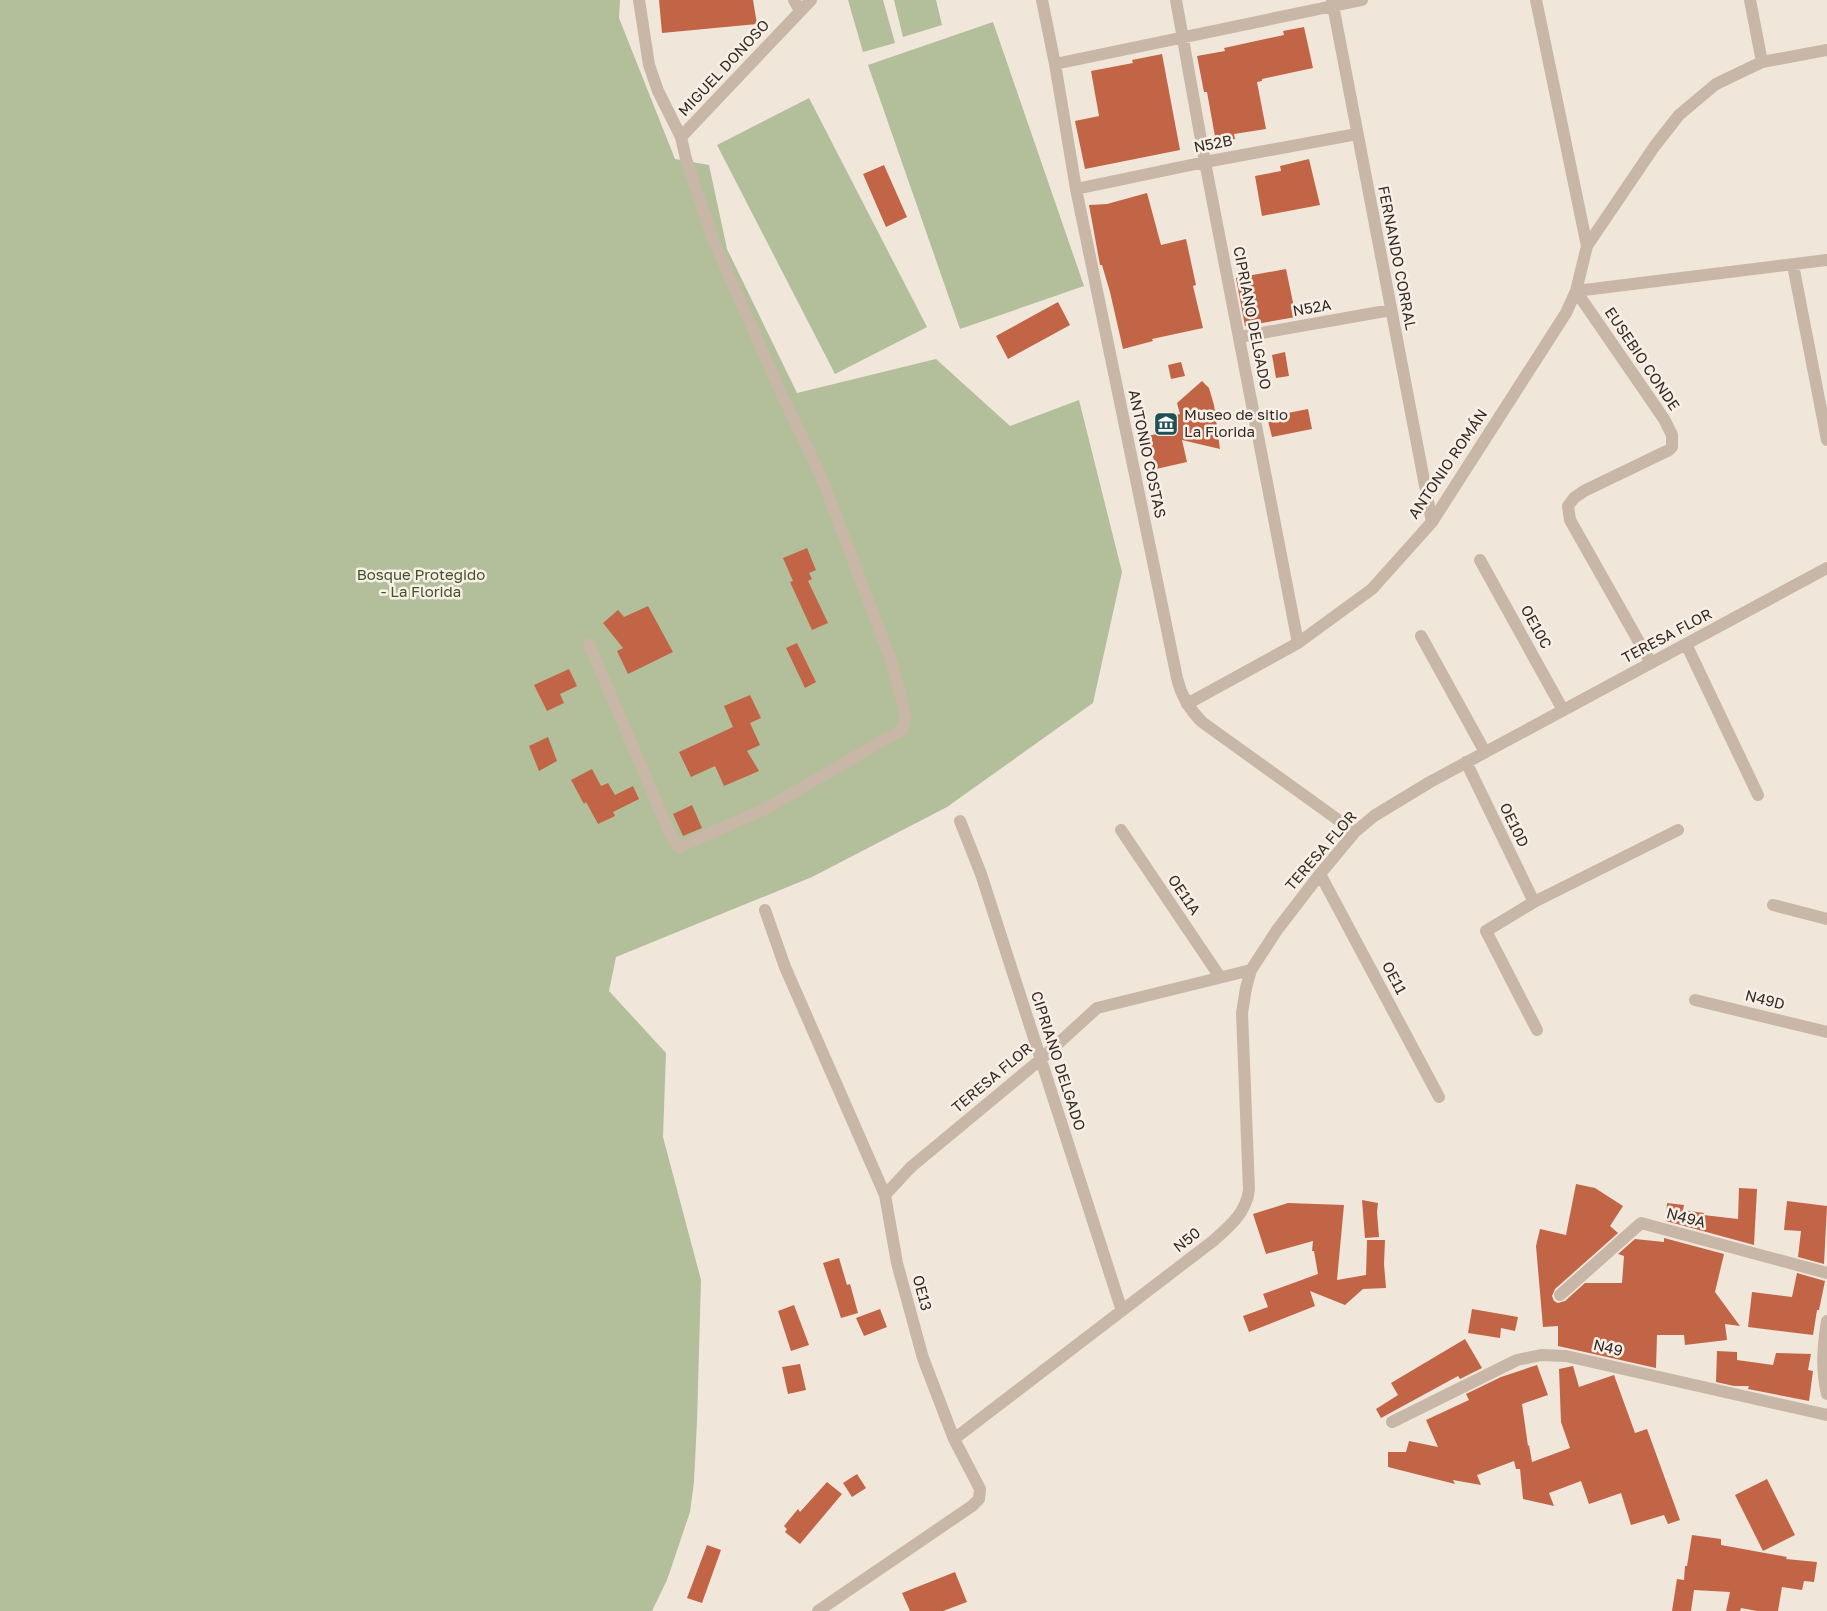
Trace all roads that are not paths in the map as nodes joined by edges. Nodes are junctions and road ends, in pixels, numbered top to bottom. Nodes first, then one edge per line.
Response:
1 (639, 0) edge
2 (811, 0) edge
3 (1042, 0) edge
4 (1176, 0) edge
5 (1362, 0) edge
6 (1536, 0) edge
7 (1750, 0) edge
8 (1333, 3) edge
9 (797, 6) edge
10 (1183, 37) junction
11 (1827, 50) edge
12 (1762, 62) junction
13 (1055, 64) junction
14 (1357, 134) junction
15 (681, 137) junction
16 (1205, 162) junction
17 (1076, 189) junction
18 (1587, 246) junction
19 (1827, 260) edge
20 (1793, 265) junction
21 (1576, 291) junction
22 (1391, 310) junction
23 (1239, 337) junction
24 (1827, 440) edge
25 (1432, 522) junction
26 (1480, 560) dead end
27 (1827, 568) edge
28 (1421, 636) dead end
29 (1298, 643) junction
30 (590, 644) dead end
31 (1686, 644) junction
32 (1651, 663) junction
33 (1187, 704) junction
34 (1563, 710) junction
35 (1485, 752) junction
36 (1466, 762) junction
37 (1758, 795) dead end
38 (960, 822) dead end
39 (1121, 830) dead end
40 (1678, 830) dead end
41 (1355, 832) junction
42 (1320, 874) junction
43 (1534, 902) junction
44 (1773, 905) dead end
45 (765, 910) dead end
46 (1827, 919) edge
47 (1251, 970) junction
48 (1220, 977) junction
49 (1695, 1000) dead end
50 (1537, 1030) dead end
51 (1827, 1032) edge
52 (1040, 1060) junction
53 (1439, 1097) dead end
54 (885, 1195) junction
55 (1827, 1273) edge
56 (1560, 1295) dead end
57 (1122, 1311) junction
58 (1827, 1321) edge
59 (1826, 1389) edge
60 (1827, 1415) edge
61 (1392, 1422) dead end
62 (954, 1439) junction
63 (818, 1611) edge

1 - 15 street
2 - 9 street, MIGUEL DONOSO
3 - 13 street, ANTONIO COSTAS
4 - 10 street, CIPRIANO DELGADO
5 - 8 street
6 - 18 street
7 - 12 street
8 - 10 street
8 - 14 street, FERNANDO CORRAL
9 - 15 street, MIGUEL DONOSO
10 - 13 street
10 - 16 street, CIPRIANO DELGADO
11 - 12 street
12 - 18 street
13 - 17 street, ANTONIO COSTAS
14 - 16 street, N52B
14 - 22 street, FERNANDO CORRAL
15 - 30 street
16 - 17 street, N52B
16 - 23 street, CIPRIANO DELGADO
17 - 33 street, ANTONIO COSTAS
18 - 21 street
19 - 20 street
20 - 21 street
20 - 24 street
21 - 25 street, ANTONIO ROMÁN
21 - 32 street, EUSEBIO CONDE
22 - 23 street, N52A
22 - 25 street, FERNANDO CORRAL
23 - 29 street, CIPRIANO DELGADO
25 - 29 street, ANTONIO ROMÁN
26 - 34 street, OE10C
27 - 31 street, TERESA FLOR
28 - 35 street
29 - 33 street, ANTONIO ROMÁN
31 - 32 street, TERESA FLOR
31 - 37 street
32 - 34 street, TERESA FLOR
33 - 41 street, ANTONIO COSTAS
34 - 35 street, TERESA FLOR
35 - 36 street, TERESA FLOR
36 - 41 street, TERESA FLOR
36 - 43 street, OE10D
38 - 52 street, CIPRIANO DELGADO
39 - 48 street, OE11A
40 - 43 street
41 - 42 street, TERESA FLOR
42 - 47 street, TERESA FLOR
42 - 53 street, OE11
43 - 50 street
44 - 46 street
45 - 54 street, OE13
47 - 48 street, TERESA FLOR
47 - 57 street, N50
48 - 52 street, TERESA FLOR
49 - 51 street, N49D
52 - 54 street, TERESA FLOR
52 - 57 street, CIPRIANO DELGADO
54 - 62 street, OE13
55 - 56 street, N49A
57 - 62 street, N50
58 - 59 street
60 - 61 street, N49
62 - 63 street, OE13

